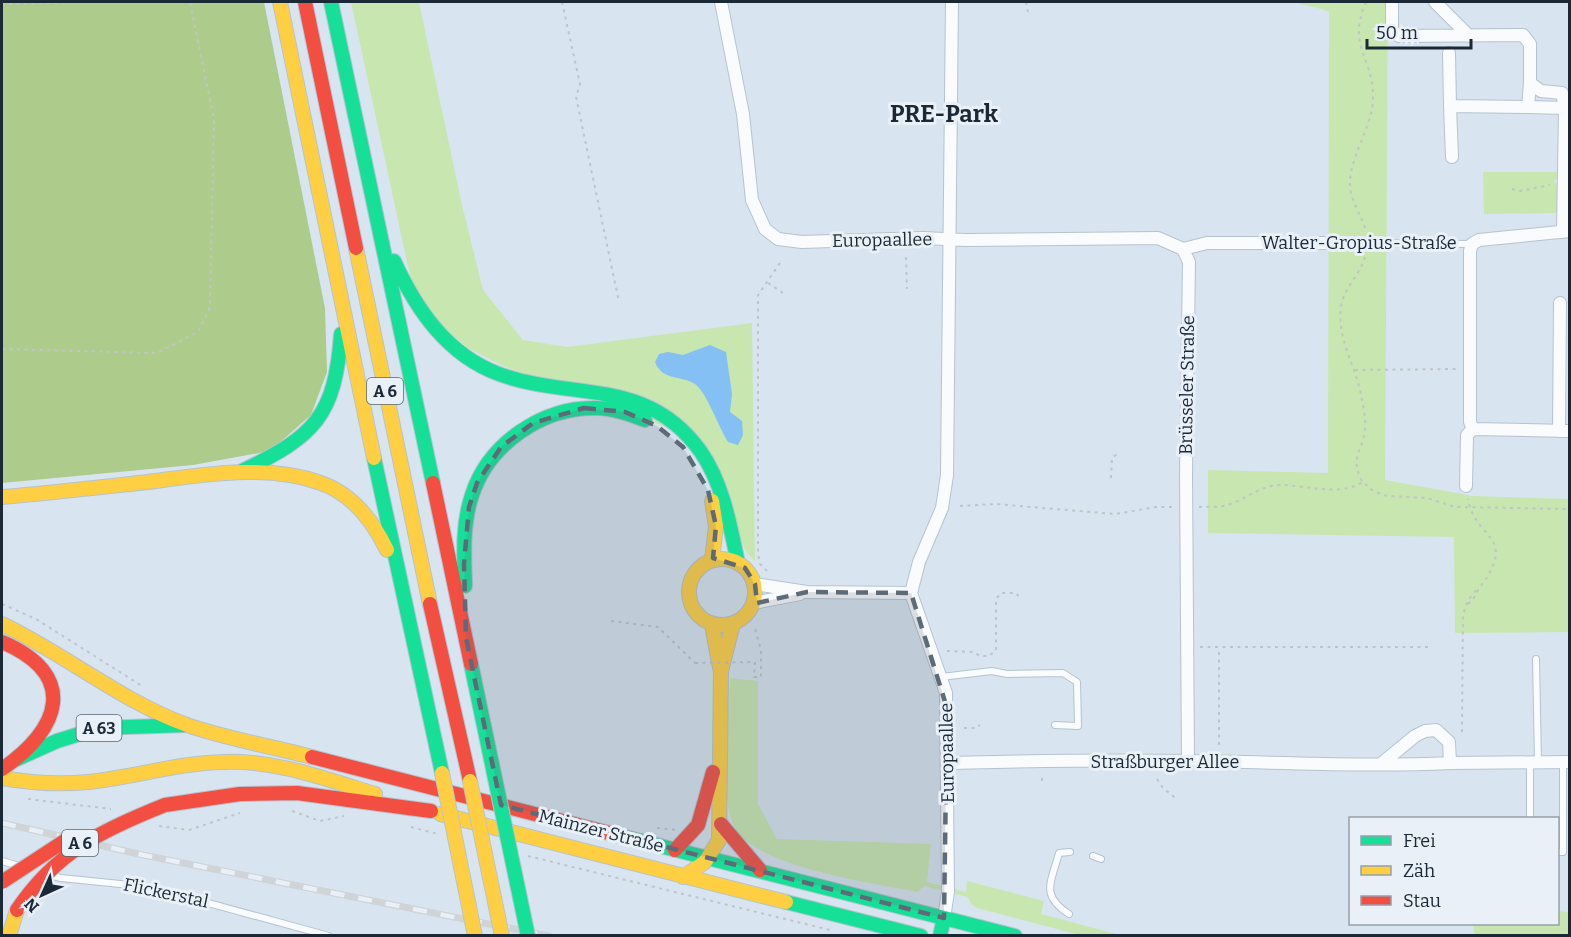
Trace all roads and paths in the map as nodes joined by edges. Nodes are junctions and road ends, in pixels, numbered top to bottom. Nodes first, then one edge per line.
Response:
1 (2, 2) edge
2 (93, 2) edge
3 (190, 2) edge
4 (280, 2) edge
5 (305, 2) edge
6 (331, 2) edge
7 (562, 2) edge
8 (720, 2) edge
9 (952, 2) edge
10 (1026, 2) edge
11 (1392, 2) edge
12 (1435, 2) edge
13 (1028, 12) dead end
14 (1468, 36) junction
15 (1449, 53) dead end
16 (1530, 84) junction
17 (1565, 90) edge
18 (1450, 106) junction
19 (1528, 107) junction
20 (1565, 108) junction
21 (1567, 122) edge
22 (1452, 157) dead end
23 (1564, 181) junction
24 (1512, 189) dead end
25 (376, 219) junction
26 (1566, 232) edge
27 (948, 240) junction
28 (1368, 243) joint
29 (1472, 244) junction
30 (1183, 249) junction
31 (906, 256) dead end
32 (782, 260) dead end
33 (767, 282) junction
34 (907, 289) dead end
35 (783, 293) dead end
36 (342, 300) junction
37 (619, 302) dead end
38 (1560, 303) dead end
39 (2, 349) edge
40 (1470, 369) junction
41 (1355, 370) dead end
42 (1473, 429) junction
43 (1564, 431) edge
44 (1117, 454) dead end
45 (239, 472) junction
46 (1111, 478) dead end
47 (1466, 486) dead end
48 (2, 497) edge
49 (960, 506) dead end
50 (1186, 507) junction
51 (1470, 507) junction
52 (1569, 509) edge
53 (712, 560) junction
54 (738, 563) junction
55 (399, 576) junction
56 (774, 576) dead end
57 (755, 584) junction
58 (807, 592) junction
59 (911, 593) junction
60 (1020, 598) dead end
61 (754, 603) junction
62 (2, 604) edge
63 (611, 621) dead end
64 (2, 624) edge
65 (733, 624) junction
66 (712, 625) junction
67 (755, 629) dead end
68 (466, 638) junction
69 (2, 642) edge
70 (1200, 647) dead end
71 (1219, 647) junction
72 (1432, 647) dead end
73 (947, 651) dead end
74 (1536, 659) dead end
75 (721, 671) junction
76 (941, 677) junction
77 (150, 691) dead end
78 (187, 725) junction
79 (980, 725) dead end
80 (1055, 726) dead end
81 (964, 728) dead end
82 (1462, 732) dead end
83 (719, 745) junction
84 (1219, 745) dead end
85 (17, 759) junction
86 (1188, 761) junction
87 (1534, 762) junction
88 (1566, 762) edge
89 (948, 763) junction
90 (1450, 763) junction
91 (1381, 764) junction
92 (2, 770) edge
93 (1042, 774) dead end
94 (2, 778) edge
95 (1157, 779) dead end
96 (1042, 781) dead end
97 (25, 798) dead end
98 (1178, 800) dead end
99 (165, 805) junction
100 (287, 809) dead end
101 (116, 810) dead end
102 (247, 810) dead end
103 (431, 811) junction
104 (351, 814) dead end
105 (1530, 817) edge
106 (721, 824) junction
107 (155, 825) dead end
108 (403, 825) dead end
109 (653, 828) dead end
110 (438, 834) dead end
111 (690, 839) junction
112 (675, 850) junction
113 (1070, 852) dead end
114 (1559, 852) edge
115 (518, 854) dead end
116 (710, 859) junction
117 (2, 861) edge
118 (31, 869) dead end
119 (761, 871) junction
120 (41, 872) dead end
121 (683, 877) junction
122 (2, 882) edge
123 (1069, 914) dead end
124 (944, 918) junction
125 (839, 930) dead end
126 (9, 936) edge
127 (328, 936) edge
128 (475, 936) edge
129 (501, 936) edge
130 (528, 936) edge
131 (921, 936) edge
132 (940, 936) edge
133 (1015, 936) edge

1 - 2 path
3 - 39 path
4 - 36 main road
5 - 129 main road, A 6, bridge
6 - 25 main road, A 6
7 - 37 path
8 - 27 street, Europaallee
9 - 27 street
10 - 13 path
11 - 14 street
12 - 14 street
14 - 16 street
15 - 18 street
16 - 17 street
16 - 19 street
17 - 20 street
18 - 19 street
18 - 22 street
19 - 20 street
20 - 21 street
21 - 23 street
23 - 24 path
23 - 26 street
25 - 54 main road, A 6
25 - 68 main road, A 6
26 - 29 street, Walter-Gropius-Straße
27 - 30 street
27 - 59 street, Europaallee
28 - 29 lane, Walter-Gropius-Straße
28 - 30 street, Walter-Gropius-Straße
29 - 40 street
30 - 50 street, Brüsseler Straße
31 - 34 path
32 - 33 path
33 - 35 path
33 - 56 path
36 - 45 main road
36 - 55 main road
38 - 43 street
40 - 41 path
40 - 42 street
42 - 43 street
42 - 47 street
44 - 46 path
45 - 48 main road
45 - 55 main road
49 - 50 path
50 - 51 path
50 - 86 street, Brüsseler Straße
51 - 52 path
51 - 82 path
53 - 54 main road
53 - 66 main road
53 - 68 main road
54 - 57 main road
55 - 128 main road, bridge
57 - 58 street
57 - 61 main road
58 - 59 street
58 - 61 street
59 - 76 street, Europaallee
60 - 73 path
61 - 65 main road
62 - 77 path
63 - 67 path, bridge
64 - 78 main road
65 - 66 main road
65 - 75 main road
66 - 75 main road
68 - 130 main road, A 6, bridge
69 - 85 main road, A 63
70 - 71 path
71 - 72 path
71 - 84 path
74 - 87 lane
75 - 83 main road
76 - 80 lane
76 - 89 street, Europaallee
78 - 85 main road, A 63
78 - 112 main road, Mainzer Straße
79 - 81 path
83 - 106 main road
83 - 111 main road
85 - 92 main road
86 - 89 street, Straßburger Allee
86 - 91 street, Straßburger Allee
87 - 88 street, Straßburger Allee
87 - 90 street, Straßburger Allee
87 - 105 lane
88 - 114 lane
89 - 124 street, Europaallee
90 - 91 street, Straßburger Allee
90 - 91 street
93 - 96 path
94 - 103 main road
95 - 98 path
97 - 101 path
99 - 103 main road
99 - 122 main road, A 6, bridge
99 - 126 main road, A 6, bridge
100 - 104 path
102 - 107 path
103 - 121 main road, Mainzer Straße
106 - 116 main road
106 - 119 main road
108 - 110 path
109 - 111 path
111 - 112 main road
112 - 116 main road, Mainzer Straße
113 - 123 lane
115 - 125 path
116 - 119 main road, Mainzer Straße
116 - 121 main road
117 - 118 lane
119 - 124 main road, Mainzer Straße
120 - 127 lane, Flickerstal
121 - 131 main road, Mainzer Straße
124 - 132 main road
124 - 133 main road, Mainzer Straße

